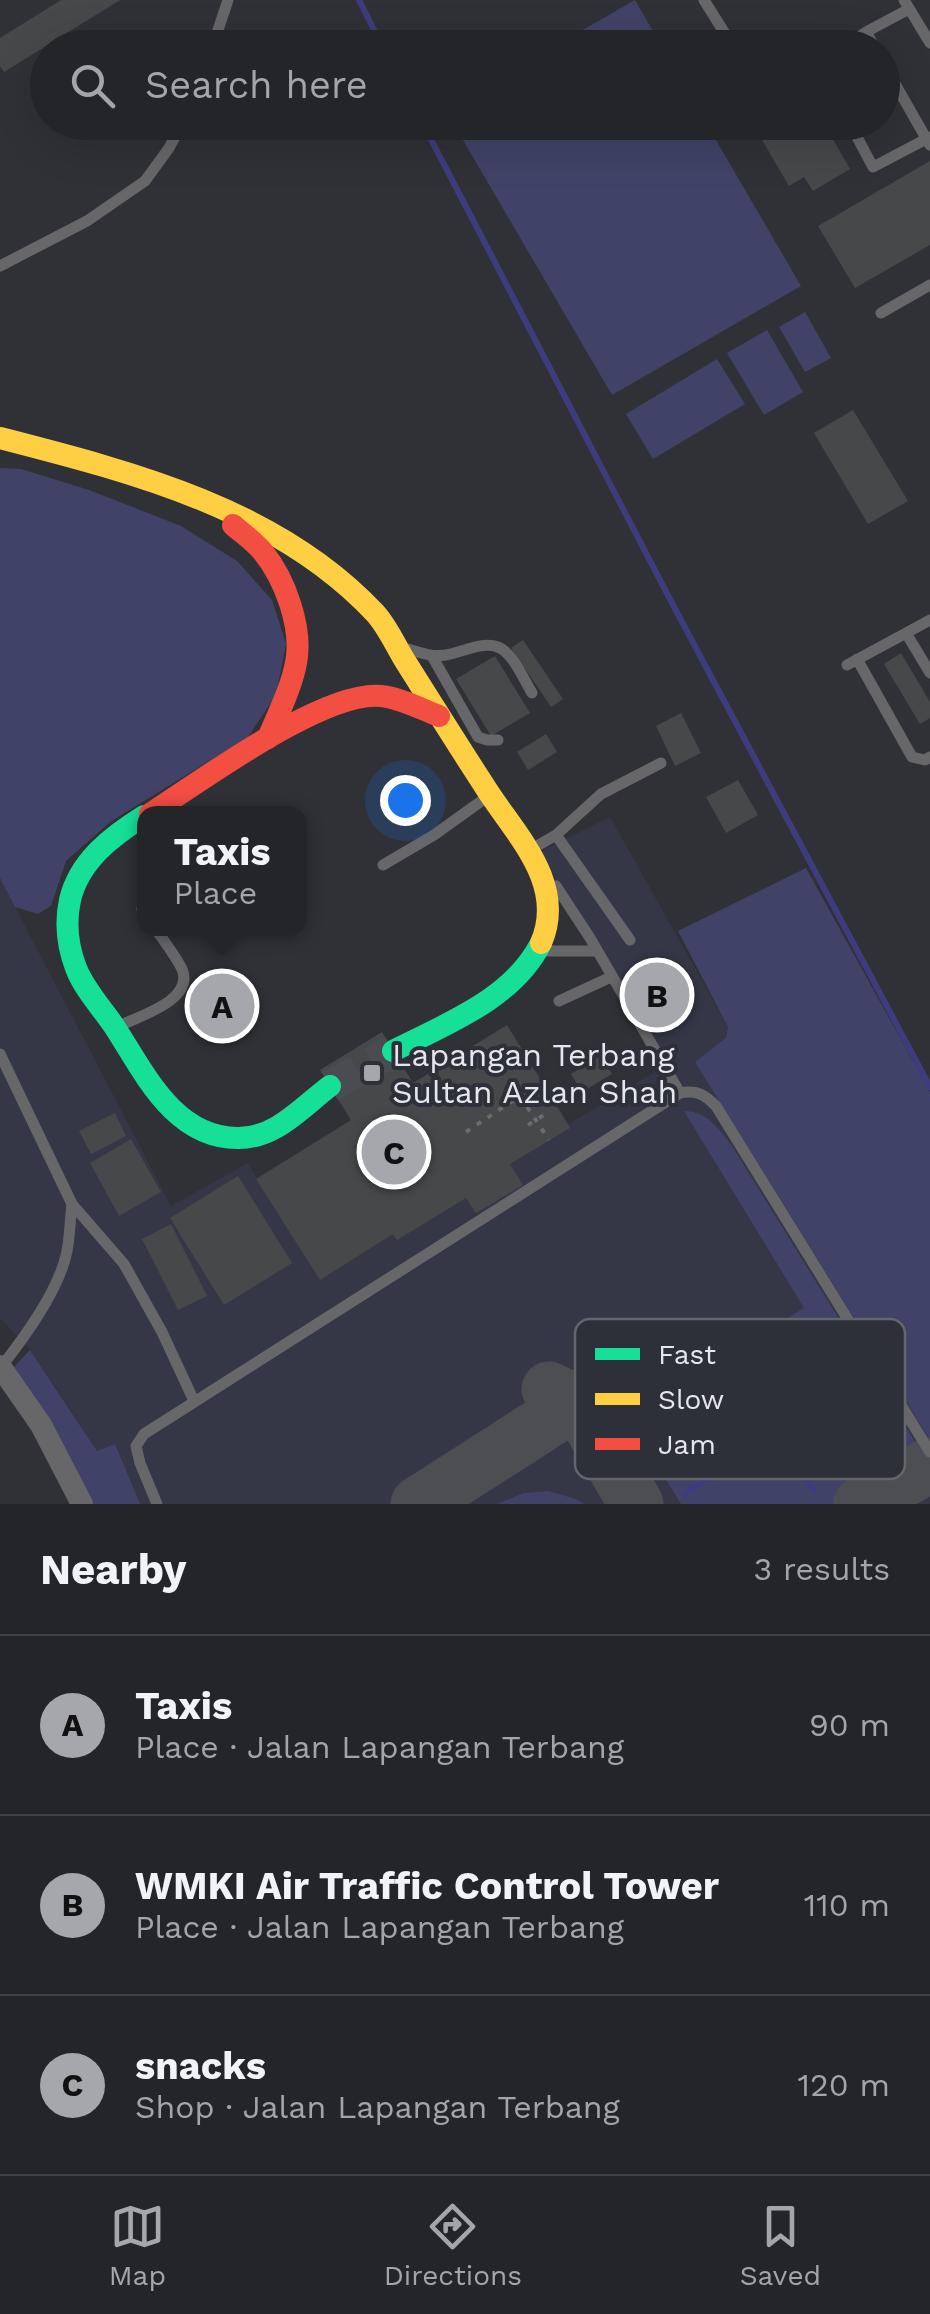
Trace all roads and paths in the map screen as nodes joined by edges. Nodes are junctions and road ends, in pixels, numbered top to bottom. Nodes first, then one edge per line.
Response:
1 (228, 0) edge
2 (704, 0) edge
3 (907, 4) edge
4 (218, 30) edge
5 (723, 30) edge
6 (869, 30) edge
7 (930, 43) edge
8 (900, 91) edge
9 (173, 140) edge
10 (859, 140) edge
11 (929, 140) edge
12 (0, 266) edge
13 (930, 285) edge
14 (881, 313) dead end
15 (0, 438) edge
16 (207, 503) junction
17 (930, 620) edge
18 (906, 633) junction
19 (394, 644) junction
20 (432, 656) junction
21 (930, 673) edge
22 (532, 693) dead end
23 (440, 716) junction
24 (268, 738) junction
25 (498, 740) dead end
26 (930, 757) edge
27 (662, 763) dead end
28 (490, 794) junction
29 (161, 806) edge
30 (137, 821) edge
31 (556, 834) junction
32 (530, 850) junction
33 (383, 865) dead end
34 (542, 873) junction
35 (160, 936) edge
36 (630, 940) dead end
37 (538, 951) junction
38 (597, 951) junction
39 (611, 977) junction
40 (559, 1000) dead end
41 (116, 1028) junction
42 (388, 1043) tunnel mouth
43 (0, 1054) edge
44 (322, 1087) tunnel mouth
45 (680, 1093) junction
46 (547, 1113) dead end
47 (536, 1120) junction
48 (528, 1126) dead end
49 (466, 1132) dead end
50 (549, 1140) dead end
51 (72, 1204) junction
52 (848, 1319) edge
53 (0, 1367) edge
54 (194, 1400) junction
55 (905, 1412) edge
56 (930, 1452) edge
57 (82, 1504) edge
58 (157, 1504) edge

1 - 4 lane
2 - 5 lane
3 - 6 lane
3 - 7 lane
8 - 11 lane
9 - 12 lane
10 - 11 lane
13 - 14 lane
15 - 16 street
16 - 19 street
16 - 24 street
17 - 18 lane
18 - 21 lane
18 - 26 lane
19 - 20 lane
19 - 23 street
20 - 22 lane
20 - 25 lane
23 - 24 street
23 - 28 street
24 - 29 street
27 - 31 lane
28 - 32 street
28 - 33 lane
30 - 41 street
31 - 32 lane
31 - 36 lane
32 - 34 street
34 - 37 street
34 - 38 lane
35 - 41 lane
37 - 38 lane
37 - 42 street
38 - 39 lane
39 - 40 lane
39 - 45 lane
41 - 44 street
43 - 51 lane
45 - 52 lane
45 - 54 lane
46 - 47 path
47 - 48 path
47 - 49 path
47 - 50 path
51 - 53 lane
51 - 54 lane
53 - 57 street
54 - 58 lane
55 - 56 lane

